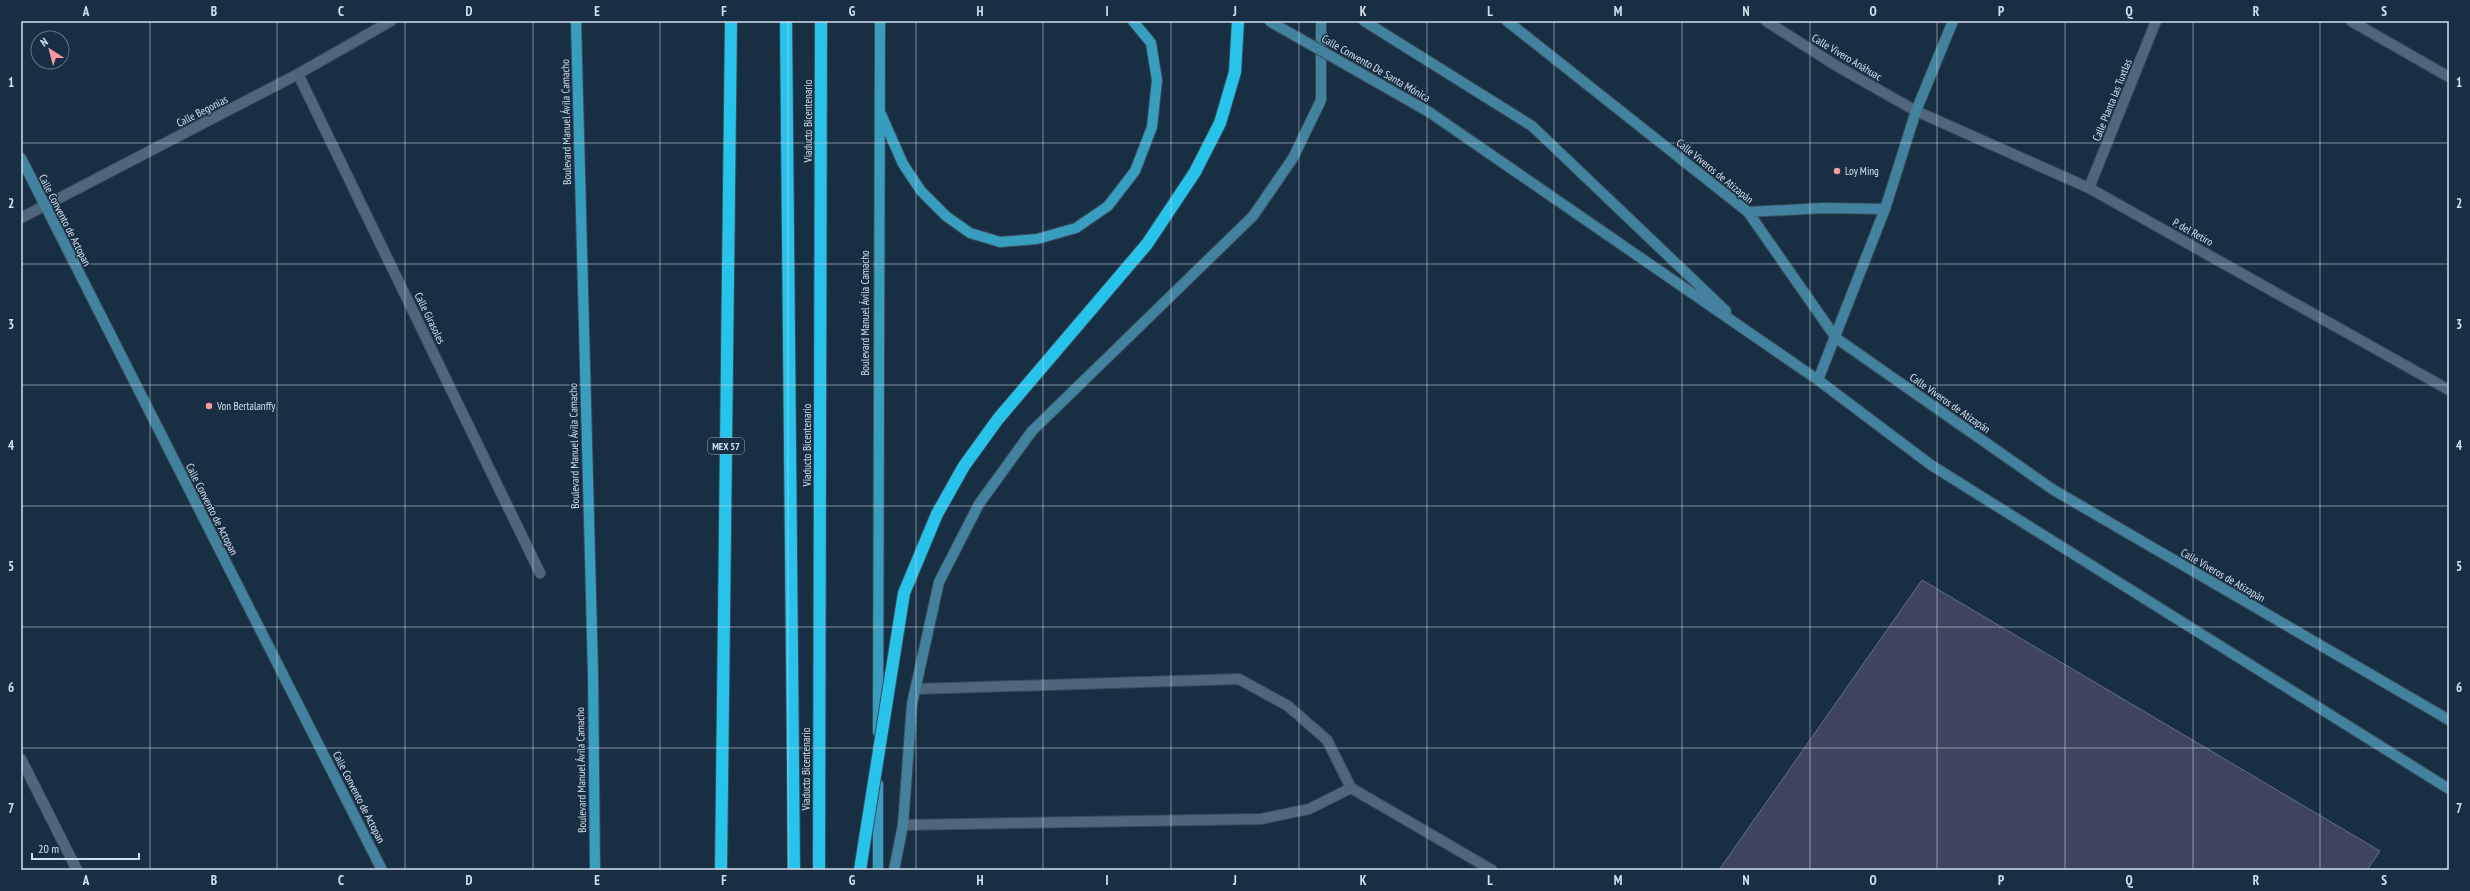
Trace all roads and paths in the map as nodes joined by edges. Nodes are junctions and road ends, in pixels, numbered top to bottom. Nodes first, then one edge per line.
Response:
1 (391, 21) edge
2 (576, 21) edge
3 (731, 21) edge
4 (786, 21) edge
5 (821, 21) edge
6 (880, 21) edge
7 (1133, 21) edge
8 (1238, 21) edge
9 (1269, 21) edge
10 (1321, 21) edge
11 (1364, 21) edge
12 (1507, 21) edge
13 (1766, 21) edge
14 (1953, 21) edge
15 (2156, 21) edge
16 (2351, 21) edge
17 (298, 74) junction
18 (2449, 77) edge
19 (879, 108) junction
20 (1916, 111) junction
21 (21, 158) edge
22 (2089, 188) junction
23 (44, 206) junction
24 (1885, 209) junction
25 (1748, 212) junction
26 (21, 218) edge
27 (1751, 334) junction
28 (1836, 338) junction
29 (1818, 380) junction
30 (2449, 390) edge
31 (540, 573) dead end
32 (916, 689) junction
33 (2449, 720) edge
34 (21, 759) edge
35 (1351, 788) junction
36 (2449, 789) edge
37 (903, 824) junction
38 (77, 870) edge
39 (382, 870) edge
40 (595, 870) edge
41 (721, 870) edge
42 (794, 870) edge
43 (818, 870) edge
44 (860, 870) edge
45 (878, 870) edge
46 (894, 870) edge
47 (1492, 870) edge

1 - 17 street, Calle Begonias
2 - 40 main road, Boulevard Manuel Ávila Camacho
3 - 41 highway, MEX 57
4 - 42 highway
5 - 43 highway, Viaducto Bicentenario
6 - 19 main road, Boulevard Manuel Ávila Camacho
7 - 19 main road
8 - 44 highway, bridge
9 - 27 main road, Calle Convento De Santa Mónica, bridge
10 - 32 main road
11 - 27 main road
12 - 25 main road, Calle Viveros de Atizapán
13 - 20 street, Calle Vivero Anáhuac
14 - 20 main road
15 - 22 street, Calle Planta las Tuxtlas
16 - 18 street
17 - 23 street, Calle Begonias
17 - 31 street, Calle Girasoles
19 - 45 main road, Boulevard Manuel Ávila Camacho
20 - 22 street, P. del Retiro
20 - 24 main road
21 - 23 main road, Calle Convento de Actopan
22 - 30 street, P. del Retiro
23 - 26 street, Calle Begonias
23 - 39 main road, Calle Convento de Actopan
24 - 25 main road
24 - 28 main road
25 - 28 main road, Calle Viveros de Atizapán
27 - 29 main road
28 - 29 main road
28 - 33 main road, Calle Viveros de Atizapán
29 - 36 main road
32 - 35 street
32 - 37 main road
34 - 38 street
35 - 37 street
35 - 47 street
37 - 46 main road

